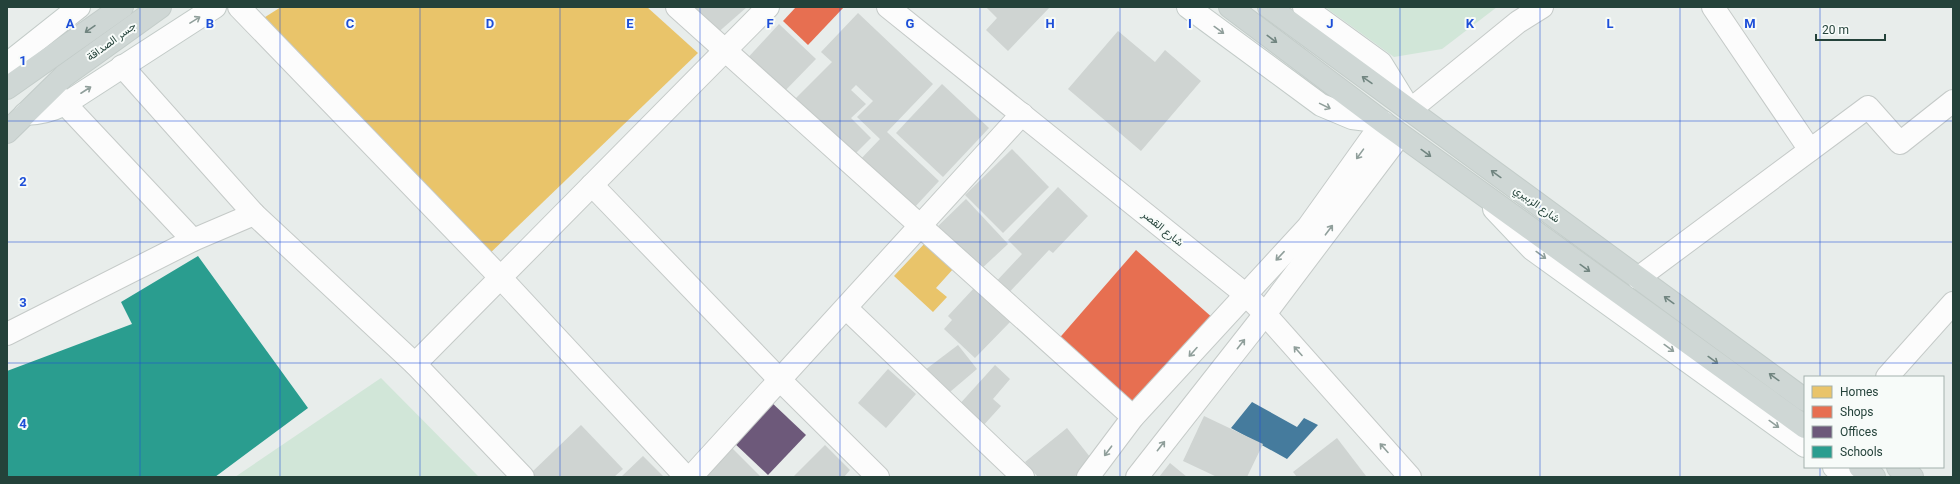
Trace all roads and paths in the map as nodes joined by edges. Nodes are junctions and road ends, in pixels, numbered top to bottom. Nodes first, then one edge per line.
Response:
1 (79, 7) edge
2 (122, 7) edge
3 (160, 7) edge
4 (215, 7) edge
5 (239, 7) edge
6 (678, 7) edge
7 (768, 7) edge
8 (888, 7) edge
9 (1188, 7) edge
10 (1230, 7) edge
11 (1269, 7) edge
12 (1304, 7) edge
13 (1542, 7) edge
14 (1713, 7) edge
15 (725, 51) junction
16 (7, 64) edge
17 (122, 66) junction
18 (57, 82) junction
19 (7, 88) edge
20 (1953, 101) edge
21 (65, 104) junction
22 (1410, 110) junction
23 (24, 114) junction
24 (1022, 114) junction
25 (1383, 122) junction
26 (7, 132) edge
27 (1400, 135) junction
28 (1810, 150) junction
29 (592, 186) junction
30 (1474, 188) junction
31 (254, 214) junction
32 (921, 224) junction
33 (193, 240) junction
34 (500, 277) junction
35 (1638, 278) junction
36 (1245, 294) junction
37 (1953, 303) edge
38 (846, 308) junction
39 (1265, 314) junction
40 (7, 334) edge
41 (415, 364) junction
42 (1888, 376) edge
43 (780, 380) junction
44 (1804, 399) edge
45 (1133, 417) junction
46 (1804, 426) edge
47 (1804, 445) edge
48 (1835, 468) edge
49 (1861, 468) edge
50 (1899, 468) edge
51 (523, 477) edge
52 (686, 477) edge
53 (691, 477) edge
54 (878, 477) edge
55 (1023, 477) edge
56 (1088, 477) edge
57 (1136, 477) edge
58 (1410, 477) edge
59 (1847, 477) edge
60 (1874, 477) edge
61 (1912, 477) edge

1 - 16 street
2 -> 19 main road, جسر الصداقة
3 - 18 main road, جسر الصداقة
17 -> 4 street
5 - 34 street
6 - 15 street
7 - 15 street
8 - 24 street, شارع القصر
9 -> 25 street
10 -> 25 main road
22 -> 11 main road, شارع الزبيري
12 - 22 street
13 - 22 street
14 - 28 street
15 - 29 street
15 - 32 street
21 -> 17 street
17 - 31 street
18 - 21 street
18 - 23 main road, جسر الصداقة
20 - 28 street
21 - 23 street
21 - 33 street
35 -> 22 main road, شارع الزبيري
23 - 26 main road, جسر الصداقة
24 - 32 street
24 - 36 street, شارع القصر
25 - 27 main road
25 -> 36 street
27 -> 30 main road
39 -> 27 street
28 - 35 street
29 - 34 street
29 - 43 street
30 -> 46 main road
30 -> 47 street
31 - 33 street
31 - 41 street
32 - 38 street
32 - 45 street
33 - 40 street
34 - 41 street
34 - 52 street
44 -> 35 main road, شارع الزبيري
36 - 39 street, شارع القصر
36 -> 45 street
37 - 42 street
38 - 43 street
38 - 55 street
57 -> 39 street
58 -> 39 street, شارع القصر
41 - 51 street
43 - 53 street
43 - 54 street
45 -> 56 street
48 - 59 street
49 - 60 main road
50 - 61 main road

